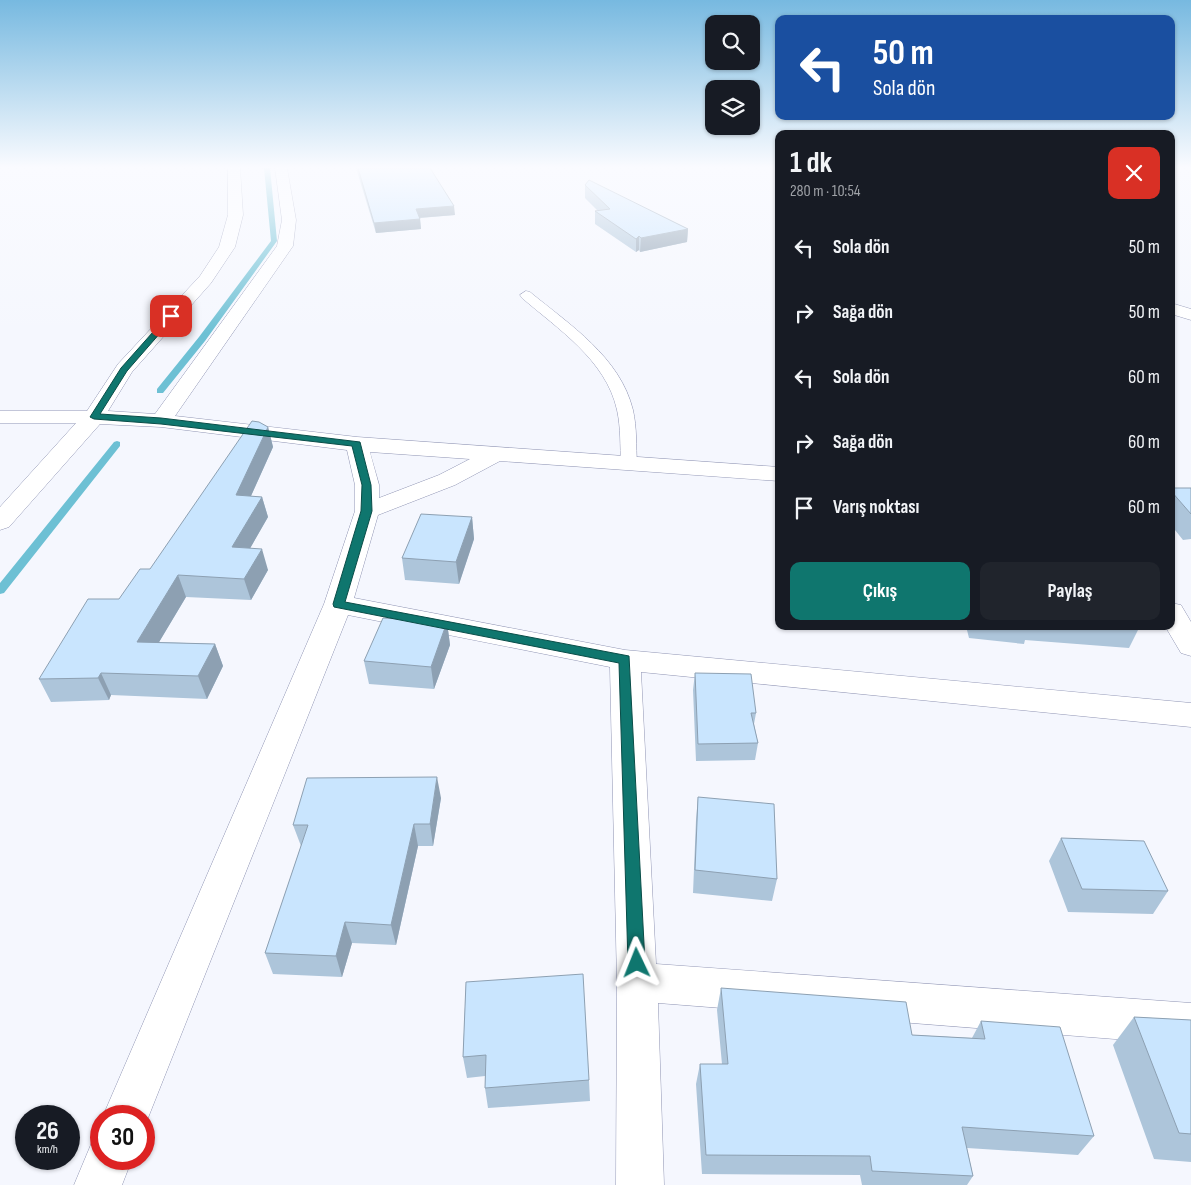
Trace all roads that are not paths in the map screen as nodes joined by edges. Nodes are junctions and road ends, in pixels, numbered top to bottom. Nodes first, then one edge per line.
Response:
1 (234, 223) edge
2 (288, 223) edge
3 (526, 295) dead end
4 (1175, 309) edge
5 (1191, 315) edge
6 (0, 417) edge
7 (94, 417) junction
8 (161, 421) junction
9 (356, 444) junction
10 (494, 455) junction
11 (629, 464) junction
12 (775, 474) edge
13 (366, 511) junction
14 (0, 522) edge
15 (338, 604) junction
16 (1175, 619) edge
17 (1191, 646) edge
18 (625, 660) junction
19 (1191, 715) edge
20 (637, 982) junction
21 (1191, 1024) edge
22 (131, 1105) edge
23 (104, 1170) edge
24 (98, 1185) edge
25 (640, 1185) edge

1 - 7 street
2 - 8 street
3 - 11 lane
4 - 5 street
6 - 7 street
7 - 8 street
7 - 14 street
8 - 9 street
9 - 10 street
9 - 13 street
10 - 11 street
10 - 13 street
11 - 12 street
13 - 15 street
15 - 18 street
15 - 22 street
16 - 17 street
18 - 19 street
18 - 20 street
20 - 21 street
20 - 25 street
23 - 24 street

